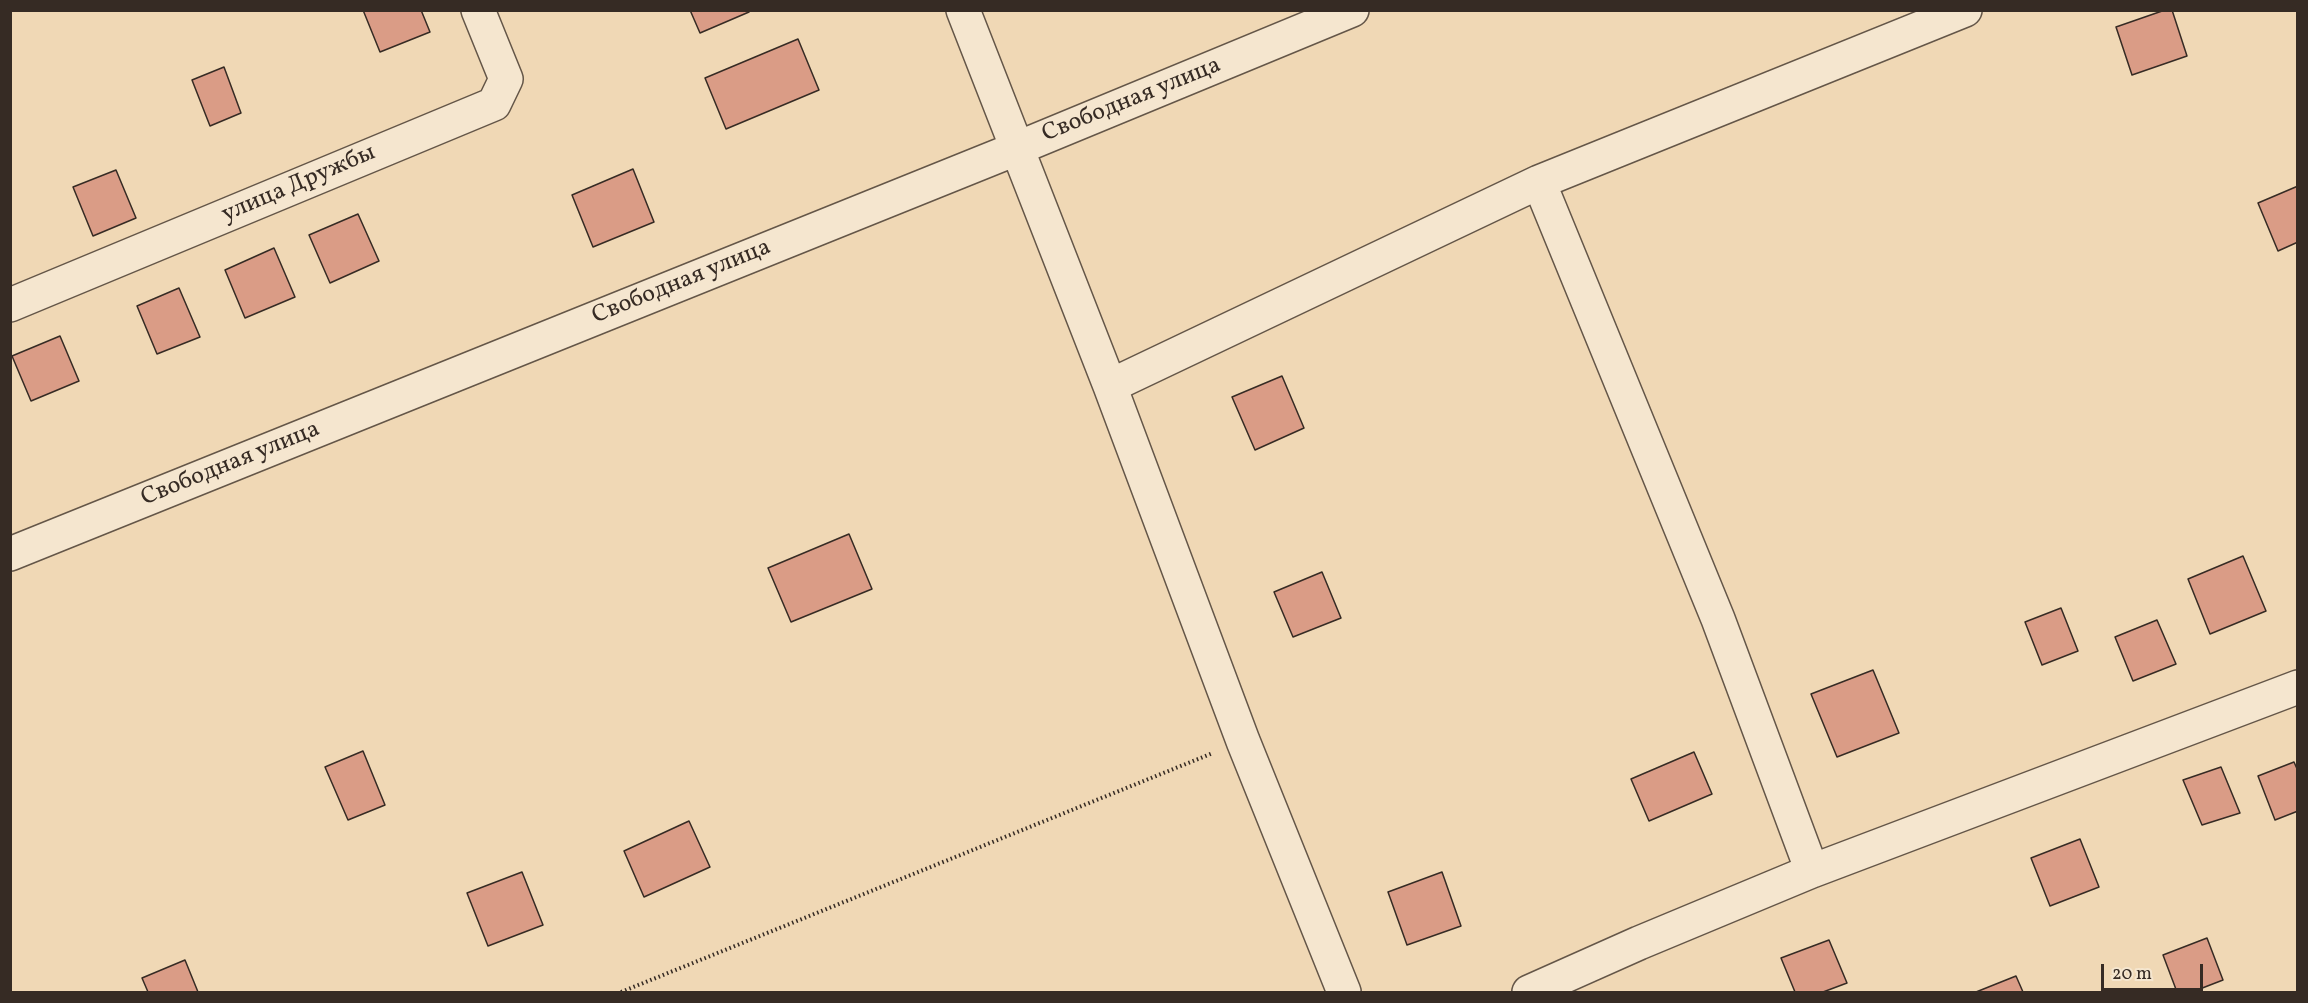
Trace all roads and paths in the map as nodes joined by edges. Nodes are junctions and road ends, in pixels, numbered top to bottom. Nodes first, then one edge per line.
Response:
1 (478, 10) edge
2 (963, 10) edge
3 (1352, 10) edge
4 (1965, 10) edge
5 (1018, 148) junction
6 (1539, 182) junction
7 (10, 305) edge
8 (1110, 386) junction
9 (10, 554) edge
10 (2298, 687) edge
11 (1242, 741) junction
12 (1812, 871) junction
13 (621, 993) edge
14 (1344, 993) edge
15 (1529, 993) edge

1 - 7 street, улица Дружбы
2 - 5 street
3 - 5 street, Свободная улица
4 - 6 street
5 - 8 street
5 - 9 street, Свободная улица
6 - 8 street
6 - 12 street
8 - 11 street
10 - 12 street
11 - 13 path
11 - 14 street
12 - 15 street

